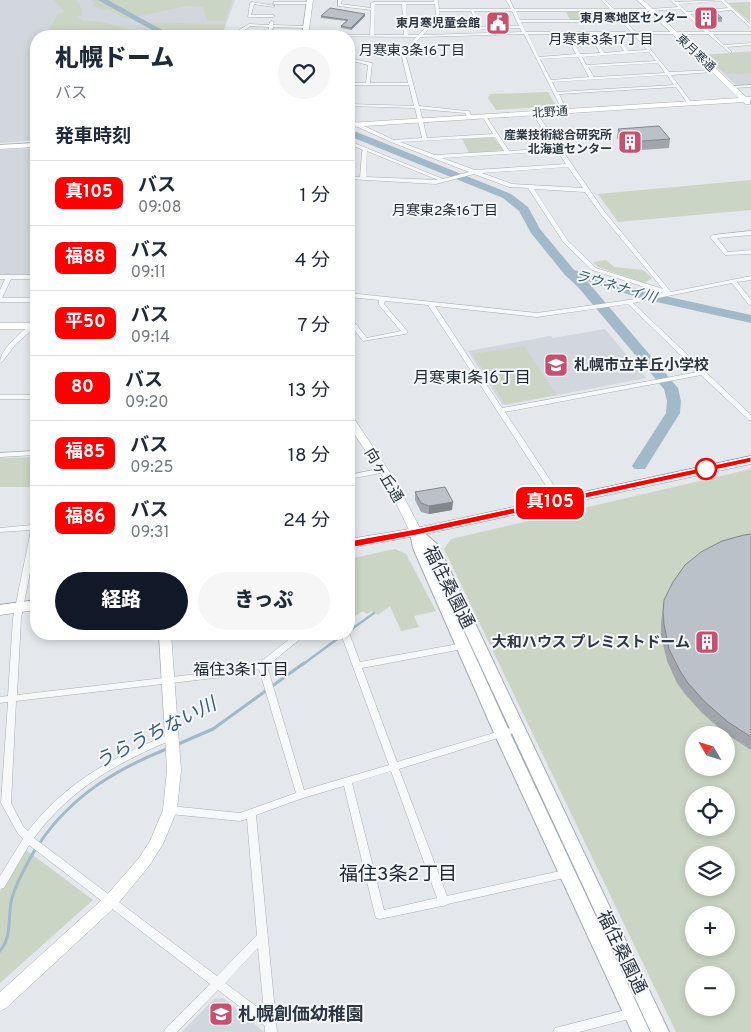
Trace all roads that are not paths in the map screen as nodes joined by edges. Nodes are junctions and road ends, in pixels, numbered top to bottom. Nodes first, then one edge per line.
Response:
1 (340, 0) edge
2 (508, 0) edge
3 (604, 0) edge
4 (640, 0) edge
5 (720, 0) edge
6 (436, 1) edge
7 (674, 1) edge
8 (310, 2) edge
9 (373, 2) edge
10 (274, 3) edge
11 (404, 3) junction
12 (469, 8) junction
13 (681, 8) junction
14 (373, 9) junction
15 (732, 9) junction
16 (437, 10) junction
17 (513, 10) junction
18 (614, 10) junction
19 (651, 10) junction
20 (686, 12) junction
21 (272, 16) junction
22 (519, 21) junction
23 (625, 21) junction
24 (272, 25) junction
25 (750, 25) edge
26 (306, 27) junction
27 (522, 27) junction
28 (243, 30) edge
29 (271, 30) edge
30 (306, 30) edge
31 (525, 33) junction
32 (566, 33) junction
33 (590, 33) junction
34 (614, 33) junction
35 (636, 33) junction
36 (675, 33) junction
37 (709, 33) junction
38 (751, 33) edge
39 (355, 36) edge
40 (372, 36) junction
41 (406, 36) junction
42 (418, 36) junction
43 (751, 44) edge
44 (724, 46) junction
45 (650, 51) junction
46 (627, 52) junction
47 (730, 52) dead end
48 (603, 54) junction
49 (578, 56) junction
50 (538, 58) junction
51 (355, 60) edge
52 (659, 62) junction
53 (585, 66) junction
54 (714, 71) junction
55 (669, 74) junction
56 (592, 78) junction
57 (550, 81) junction
58 (355, 84) edge
59 (368, 84) junction
60 (411, 84) junction
61 (677, 86) junction
62 (751, 86) edge
63 (733, 87) junction
64 (556, 93) junction
65 (748, 99) edge
66 (690, 103) junction
67 (355, 105) edge
68 (751, 106) edge
69 (417, 107) junction
70 (565, 111) junction
71 (534, 113) junction
72 (484, 116) junction
73 (470, 117) junction
74 (420, 120) junction
75 (355, 124) edge
76 (355, 126) edge
77 (496, 134) junction
78 (425, 139) junction
79 (393, 141) junction
80 (30, 144) edge
81 (355, 145) edge
82 (0, 147) edge
83 (558, 149) junction
84 (366, 150) junction
85 (507, 152) junction
86 (433, 157) junction
87 (569, 165) junction
88 (472, 172) junction
89 (355, 178) edge
90 (363, 178) junction
91 (444, 181) junction
92 (530, 187) junction
93 (586, 190) junction
94 (751, 233) edge
95 (751, 252) edge
96 (0, 277) edge
97 (9, 277) junction
98 (30, 277) edge
99 (751, 278) edge
100 (734, 282) junction
101 (670, 294) junction
102 (355, 296) edge
103 (0, 299) edge
104 (382, 299) junction
105 (30, 300) edge
106 (628, 302) junction
107 (431, 304) junction
108 (751, 304) edge
109 (30, 325) edge
110 (0, 326) edge
111 (355, 327) edge
112 (30, 329) edge
113 (0, 361) edge
114 (702, 373) junction
115 (0, 397) edge
116 (30, 397) edge
117 (502, 410) junction
118 (751, 419) edge
119 (355, 428) edge
120 (30, 453) edge
121 (0, 454) edge
122 (751, 460) edge
123 (383, 470) junction
124 (355, 475) edge
125 (560, 501) junction
126 (30, 526) edge
127 (0, 530) edge
128 (416, 532) junction
129 (355, 543) edge
130 (30, 554) edge
131 (30, 606) edge
132 (19, 608) junction
133 (0, 610) edge
134 (165, 640) edge
135 (293, 640) edge
136 (347, 640) edge
137 (463, 646) junction
138 (262, 665) junction
139 (357, 666) junction
140 (168, 680) junction
141 (13, 698) junction
142 (0, 700) edge
143 (509, 731) junction
144 (171, 744) junction
145 (394, 766) junction
146 (346, 780) junction
147 (301, 795) junction
148 (3, 803) edge
149 (170, 810) junction
150 (251, 813) junction
151 (30, 840) junction
152 (575, 871) junction
153 (0, 885) edge
154 (111, 901) junction
155 (444, 902) junction
156 (262, 937) junction
157 (217, 983) junction
158 (0, 1003) edge
159 (632, 1014) junction
160 (271, 1028) edge
161 (170, 1032) edge
162 (559, 1032) edge
163 (641, 1032) edge
164 (660, 1032) edge

1 - 14 street
2 - 17 street
3 - 18 street
4 - 19 street, 東月寒通
5 - 7 street
5 - 15 street
6 - 11 street
6 - 16 street
7 - 13 street
8 - 10 street
8 - 26 street
9 - 11 street
9 - 14 street
10 - 21 street
10 - 21 street
11 - 41 street
12 - 16 street
12 - 17 street
12 - 27 street
13 - 19 street
13 - 20 street
14 - 40 street
15 - 20 street
15 - 25 street
16 - 42 street
17 - 18 street
17 - 22 street
18 - 19 street
18 - 23 street
19 - 36 street, 東月寒通
20 - 37 street
21 - 24 street
22 - 23 street
22 - 27 street
23 - 35 street
24 - 26 street
24 - 28 street
24 - 29 street
26 - 30 street
27 - 31 street
31 - 32 street
31 - 42 street
31 - 50 street
32 - 33 street
32 - 49 street
33 - 34 street
33 - 48 street
34 - 35 street
34 - 46 street
35 - 36 street
35 - 45 street
36 - 37 street
36 - 54 street, 東月寒通
37 - 38 street
37 - 44 street
39 - 40 street
40 - 41 street
41 - 42 street
42 - 60 street
43 - 44 street
44 - 47 street
45 - 46 street
45 - 52 street
46 - 48 street
48 - 49 street
49 - 50 street
49 - 53 street
50 - 57 street
51 - 59 street
52 - 53 street
52 - 55 street
53 - 56 street
54 - 55 street
54 - 63 street, 東月寒通
55 - 56 street
55 - 61 street
56 - 57 street
57 - 64 street
58 - 59 street
59 - 60 street
60 - 69 street
61 - 64 street
61 - 66 street
62 - 63 street
63 - 65 street, 東月寒通
64 - 70 street
65 - 66 street, 北野通
65 - 68 street, 東月寒通
66 - 70 street, 北野通
67 - 69 street
69 - 73 street
69 - 74 street
70 - 71 street, 北野通
71 - 72 street, 北野通
71 - 83 street
72 - 73 street, 北野通
72 - 77 street
73 - 74 street, 北野通
74 - 75 street, 北野通
74 - 78 street
76 - 79 street
77 - 78 street
77 - 85 street
78 - 79 street
79 - 86 street
80 - 82 street
81 - 84 street
83 - 85 street
83 - 87 street
84 - 90 street
84 - 91 street
85 - 86 street
86 - 88 street
87 - 88 street
87 - 93 street
88 - 91 street
88 - 92 street
89 - 90 street
90 - 91 street
92 - 93 street
92 - 101 street
93 - 101 street
94 - 95 street
96 - 97 street
97 - 98 street
97 - 103 street
99 - 100 street
100 - 101 street
100 - 108 street
101 - 106 street
102 - 104 street
103 - 105 street
104 - 107 street
104 - 111 street
106 - 107 street
106 - 114 street
107 - 117 street
109 - 110 street
112 - 113 street
114 - 117 street
114 - 118 street
115 - 116 street
117 - 125 street
119 - 123 street, 向ヶ丘通
120 - 121 street
122 - 125 highway
123 - 124 street
123 - 128 street, 向ヶ丘通
125 - 128 highway
126 - 127 street
128 - 129 highway
128 - 137 main road, 福住桑園通
128 - 143 main road, 福住桑園通
130 - 132 street
131 - 132 highway
132 - 133 highway
132 - 141 street
134 - 140 street
135 - 138 street
136 - 139 street
137 - 139 street
137 - 143 main road, 福住桑園通
138 - 140 street
138 - 147 street
139 - 145 street
140 - 141 street
140 - 144 street
141 - 142 street
141 - 148 street
143 - 145 street
143 - 152 main road, 福住桑園通
144 - 149 street
144 - 151 street
145 - 146 street
145 - 155 street
146 - 147 street
146 - 155 street
147 - 150 street
148 - 151 street
149 - 150 street
149 - 154 street
150 - 156 street
151 - 153 street
151 - 154 street
152 - 155 street
152 - 159 main road, 福住桑園通
152 - 164 main road, 福住桑園通
154 - 157 street
154 - 158 street
156 - 157 street
156 - 160 street
157 - 160 street
157 - 161 street
159 - 162 street
159 - 163 main road, 福住桑園通

